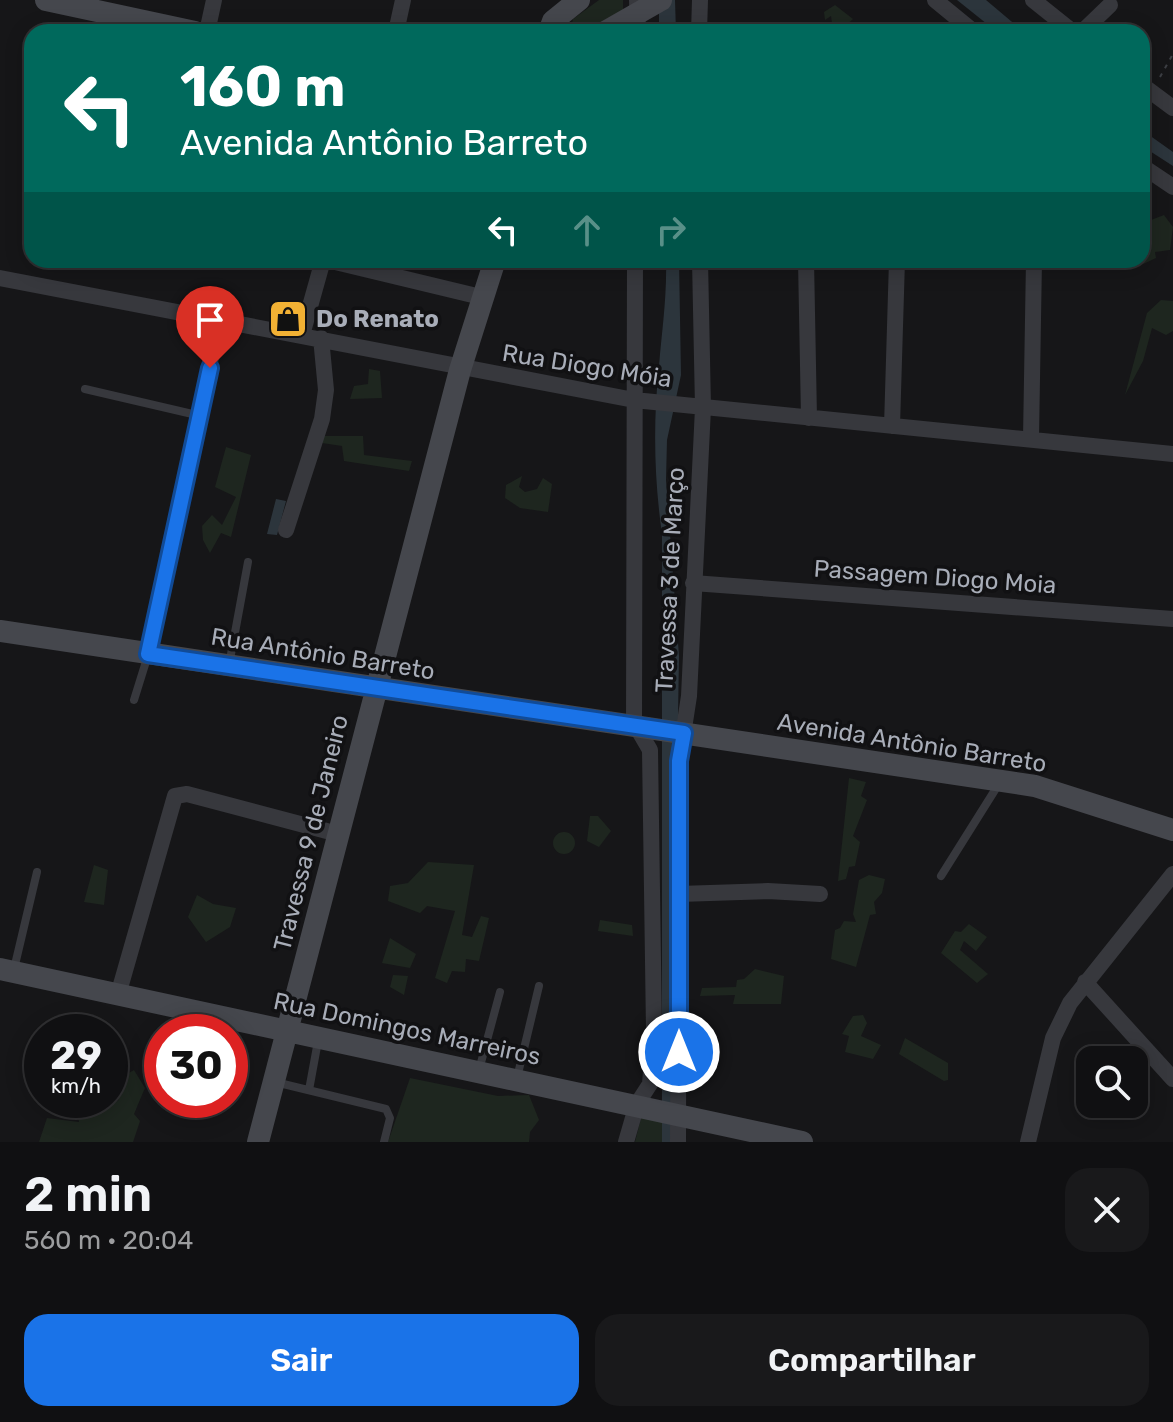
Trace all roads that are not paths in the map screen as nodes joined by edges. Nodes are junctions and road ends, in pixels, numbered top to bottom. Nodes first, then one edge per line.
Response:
1 (46, 0) edge
2 (214, 0) edge
3 (403, 0) edge
4 (579, 0) edge
5 (661, 0) edge
6 (700, 0) edge
7 (935, 0) edge
8 (1033, 0) edge
9 (1110, 5) dead end
10 (638, 16) edge
11 (553, 18) edge
12 (158, 24) edge
13 (209, 24) edge
14 (398, 24) edge
15 (699, 24) edge
16 (964, 24) edge
17 (1063, 24) edge
18 (1090, 24) edge
19 (1150, 91) edge
20 (1171, 104) edge
21 (1150, 171) edge
22 (1173, 187) edge
23 (323, 268) edge
24 (359, 268) edge
25 (493, 268) edge
26 (635, 268) edge
27 (700, 268) edge
28 (806, 268) edge
29 (897, 268) edge
30 (1034, 268) edge
31 (0, 278) edge
32 (485, 298) junction
33 (219, 320) junction
34 (302, 335) junction
35 (321, 338) junction
36 (460, 370) junction
37 (85, 389) dead end
38 (637, 401) junction
39 (696, 407) junction
40 (202, 416) junction
41 (809, 418) junction
42 (892, 426) junction
43 (1031, 438) junction
44 (1173, 454) edge
45 (286, 530) dead end
46 (248, 562) dead end
47 (693, 583) junction
48 (1173, 619) edge
49 (0, 631) edge
50 (148, 654) junction
51 (229, 666) junction
52 (375, 688) junction
53 (134, 700) dead end
54 (636, 726) junction
55 (682, 732) junction
56 (1001, 781) junction
57 (1173, 830) edge
58 (338, 834) junction
59 (37, 872) dead end
60 (1173, 874) edge
61 (941, 876) dead end
62 (1173, 893) edge
63 (679, 894) junction
64 (820, 894) dead end
65 (1154, 898) junction
66 (7, 970) edge
67 (1085, 982) junction
68 (539, 986) dead end
69 (500, 992) dead end
70 (118, 995) junction
71 (287, 1030) junction
72 (319, 1036) junction
73 (479, 1070) junction
74 (517, 1079) junction
75 (1173, 1079) edge
76 (274, 1082) junction
77 (309, 1090) junction
78 (640, 1105) junction
79 (679, 1116) junction
80 (258, 1142) edge
81 (384, 1142) edge
82 (626, 1142) edge
83 (678, 1142) edge
84 (802, 1142) edge
85 (1028, 1142) edge

1 - 12 main road
2 - 13 street
3 - 14 street
4 - 11 main road
5 - 10 main road
6 - 15 street
7 - 16 street
8 - 17 street
9 - 18 street
19 - 20 street
21 - 22 street
23 - 34 street
24 - 32 street
25 - 32 main road, Travessa 9 de Janeiro
26 - 38 street, Travessa 3 de Março
27 - 39 street, Travessa 3 de Março
28 - 41 street
29 - 42 street
30 - 43 street
31 - 33 street, Rua Diogo Móia
32 - 36 main road, Travessa 9 de Janeiro
33 - 34 street, Rua Diogo Móia
33 - 40 street
34 - 35 street, Rua Diogo Móia
35 - 36 street, Rua Diogo Móia
35 - 45 street
36 - 38 street, Rua Diogo Móia
36 - 52 main road, Travessa 9 de Janeiro
37 - 40 lane
38 - 39 street, Rua Diogo Móia
38 - 54 street, Travessa 3 de Março
39 - 41 street, Rua Diogo Móia
39 - 47 street, Travessa 3 de Março
40 - 50 street
41 - 42 street, Rua Diogo Móia
42 - 43 street, Rua Diogo Móia
43 - 44 street, Rua Diogo Móia
46 - 51 lane
47 - 48 street, Passagem Diogo Moia
47 - 55 street, Travessa 3 de Março
49 - 50 main road, Rua Antônio Barreto
50 - 51 main road, Rua Antônio Barreto
50 - 53 lane
51 - 52 main road, Rua Antônio Barreto
52 - 54 main road, Rua Antônio Barreto
52 - 58 main road, Travessa 9 de Janeiro
54 - 55 main road, Avenida Antônio Barreto
54 - 78 street, Travessa 3 de Março
55 - 56 main road, Avenida Antônio Barreto
55 - 63 street, Travessa 3 de Março
56 - 57 main road, Avenida Antônio Barreto
56 - 61 lane
58 - 70 street
58 - 71 main road, Travessa 9 de Janeiro
59 - 66 lane
60 - 65 street
62 - 65 lane
63 - 64 street
63 - 79 street, Travessa 3 de Março
65 - 67 street
66 - 70 main road, Rua Domingos Marreiros
67 - 75 street
67 - 85 street
68 - 74 lane
69 - 73 lane
70 - 71 main road, Rua Domingos Marreiros
71 - 72 main road, Rua Domingos Marreiros
71 - 76 main road, Travessa 9 de Janeiro
72 - 73 main road, Rua Domingos Marreiros
72 - 77 lane
73 - 74 main road, Rua Domingos Marreiros
74 - 78 main road, Rua Domingos Marreiros
76 - 77 lane
76 - 80 main road, Travessa 9 de Janeiro
77 - 81 lane
78 - 79 main road, Rua Domingos Marreiros
78 - 82 street, Travessa 3 de Março
79 - 83 street, Travessa 3 de Março
79 - 84 main road, Rua Domingos Marreiros

